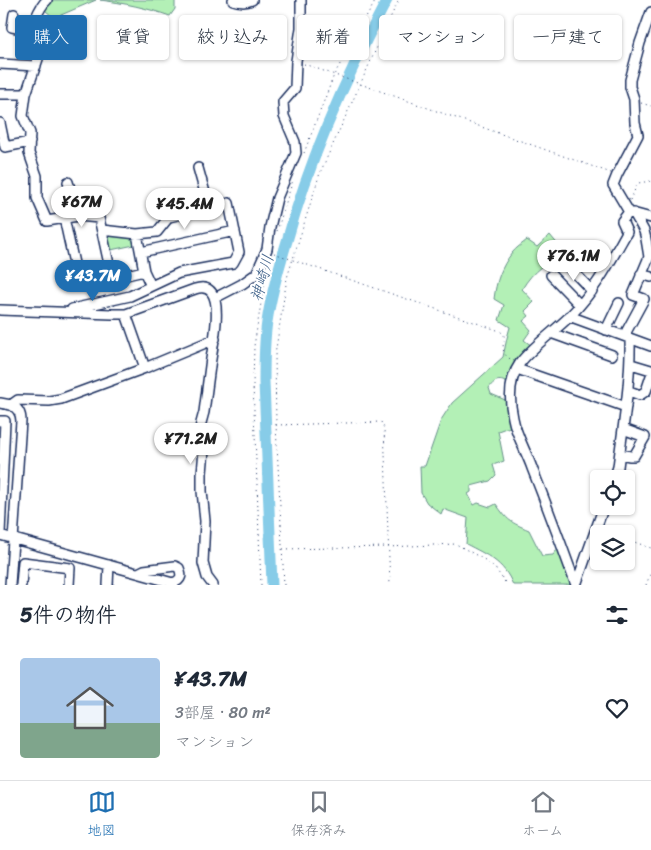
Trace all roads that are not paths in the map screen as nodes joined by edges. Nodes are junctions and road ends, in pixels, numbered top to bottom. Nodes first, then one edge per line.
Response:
1 (47, 0) edge
2 (233, 0) edge
3 (252, 0) edge
4 (302, 0) edge
5 (651, 12) edge
6 (14, 14) dead end
7 (38, 15) edge
8 (15, 28) edge
9 (38, 60) edge
10 (0, 64) edge
11 (36, 66) junction
12 (0, 94) edge
13 (26, 94) junction
14 (0, 123) edge
15 (30, 142) junction
16 (198, 168) dead end
17 (68, 182) dead end
18 (209, 207) junction
19 (630, 211) junction
20 (78, 216) junction
21 (64, 218) junction
22 (651, 218) edge
23 (102, 230) junction
24 (235, 231) junction
25 (137, 234) junction
26 (141, 252) junction
27 (566, 264) dead end
28 (144, 271) junction
29 (641, 274) junction
30 (551, 275) dead end
31 (651, 277) edge
32 (112, 278) junction
33 (151, 286) junction
34 (592, 291) junction
35 (214, 298) junction
36 (619, 303) dead end
37 (580, 305) junction
38 (0, 310) edge
39 (60, 312) junction
40 (126, 314) junction
41 (569, 316) junction
42 (606, 330) junction
43 (551, 333) junction
44 (627, 338) junction
45 (215, 339) junction
46 (651, 346) edge
47 (612, 355) dead end
48 (631, 364) junction
49 (519, 366) junction
50 (145, 368) junction
51 (651, 370) edge
52 (651, 376) edge
53 (629, 391) junction
54 (0, 403) edge
55 (11, 405) junction
56 (626, 407) junction
57 (0, 421) edge
58 (623, 429) junction
59 (2, 441) edge
60 (620, 454) junction
61 (617, 470) edge
62 (1, 477) edge
63 (1, 500) edge
64 (601, 515) edge
65 (0, 535) edge
66 (13, 538) junction
67 (109, 565) junction
68 (138, 573) dead end
69 (10, 585) edge
70 (21, 585) edge
71 (69, 585) edge
72 (108, 585) edge
73 (213, 585) edge

1 - 7 street
2 - 3 street
4 - 35 street
5 - 19 street
6 - 8 street
9 - 11 street
10 - 11 street
11 - 13 street
12 - 13 street
13 - 15 street
14 - 15 street
15 - 21 street
16 - 18 street
17 - 20 street
18 - 24 street
18 - 25 street
19 - 22 street
19 - 29 street
19 - 34 street
20 - 21 street
20 - 23 street
21 - 32 street
23 - 25 street
23 - 32 street
24 - 26 street
24 - 33 street
25 - 26 street
26 - 28 street
27 - 34 street
28 - 32 street
28 - 33 street
29 - 31 street
29 - 44 street
30 - 37 street
33 - 39 street
34 - 37 street
35 - 40 street
35 - 45 street
36 - 42 street
37 - 41 street
38 - 39 street
39 - 40 street
40 - 50 street
41 - 42 street
41 - 43 street
42 - 44 street
43 - 47 street
43 - 49 street
44 - 46 street
44 - 48 street
45 - 50 street
45 - 73 street
48 - 51 street
48 - 53 street
49 - 56 street
49 - 64 street
50 - 55 street
52 - 53 street
53 - 56 street
54 - 55 street
55 - 66 street
56 - 58 street
57 - 59 street
58 - 60 street
58 - 60 street
59 - 62 street
60 - 61 street
62 - 63 street
63 - 65 street
65 - 66 street
66 - 67 street
66 - 69 street
67 - 68 street
67 - 72 street
70 - 71 street

